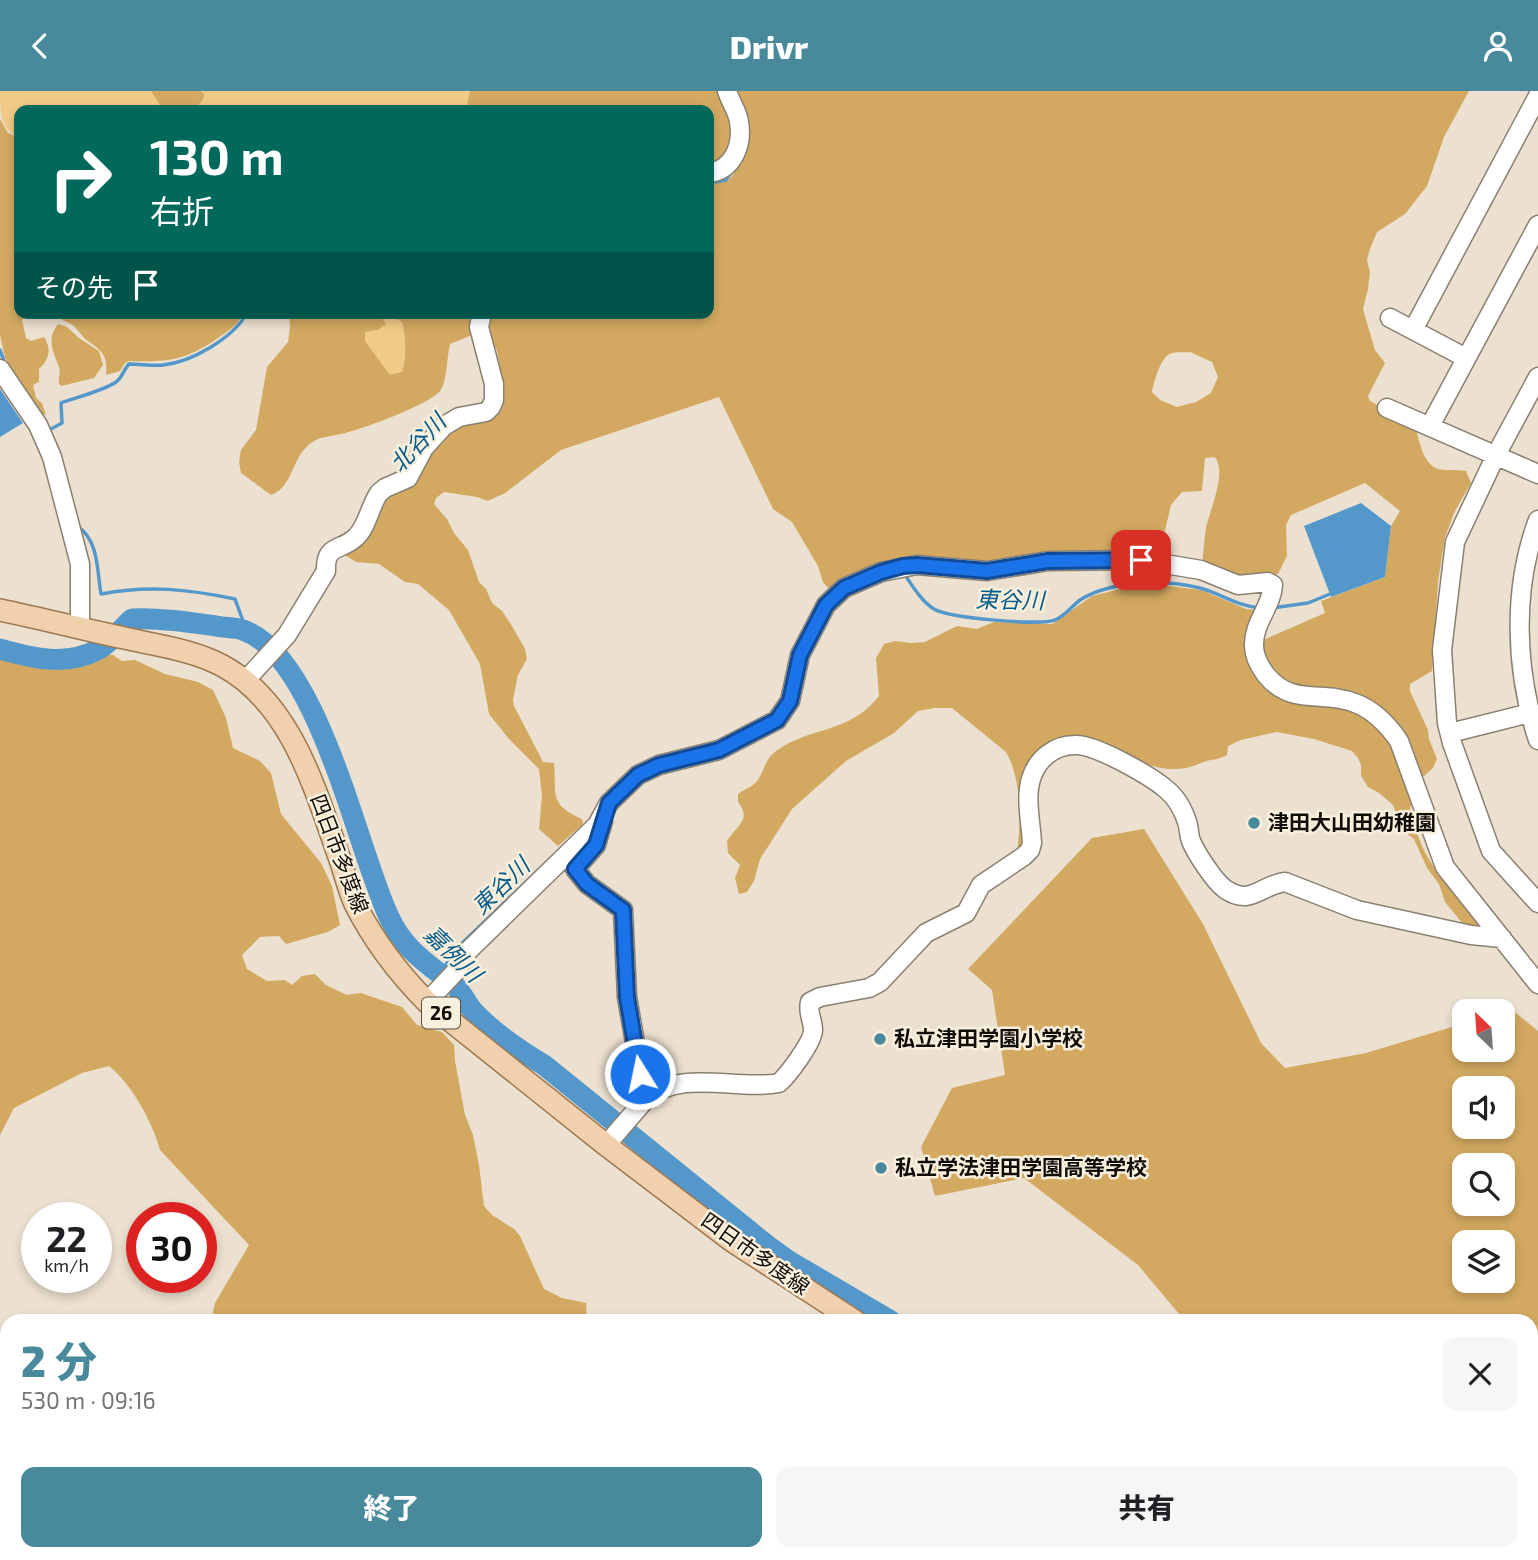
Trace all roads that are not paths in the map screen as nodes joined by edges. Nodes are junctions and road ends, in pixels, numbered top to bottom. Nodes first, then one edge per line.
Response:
1 (727, 91) edge
2 (1538, 96) edge
3 (714, 172) edge
4 (1538, 225) edge
5 (1390, 317) dead end
6 (481, 319) edge
7 (1413, 330) junction
8 (1466, 358) junction
9 (0, 369) edge
10 (1538, 377) edge
11 (1387, 408) dead end
12 (1430, 426) junction
13 (1496, 454) junction
14 (1538, 474) edge
15 (1538, 520) edge
16 (0, 610) edge
17 (86, 629) junction
18 (252, 674) junction
19 (1530, 713) junction
20 (1450, 733) junction
21 (1538, 740) edge
22 (604, 816) junction
23 (1538, 903) edge
24 (1502, 938) junction
25 (1538, 983) edge
26 (433, 996) junction
27 (645, 1100) junction
28 (610, 1141) junction
29 (844, 1314) edge

1 - 3 street
2 - 7 street
4 - 8 street
5 - 7 street
6 - 18 street
7 - 8 street
8 - 12 street
9 - 17 street
10 - 13 street
11 - 12 street
12 - 13 street
13 - 14 street
13 - 20 street
15 - 19 street
16 - 17 main road, 四日市多度線 / 26
17 - 18 main road, 四日市多度線 / 26
18 - 26 main road, 四日市多度線 / 26
19 - 20 street
19 - 21 street
20 - 23 street
22 - 24 street
22 - 26 street
22 - 27 street
24 - 25 street
24 - 27 street
26 - 28 main road, 四日市多度線 / 26
27 - 28 street
28 - 29 main road, 四日市多度線 / 26

